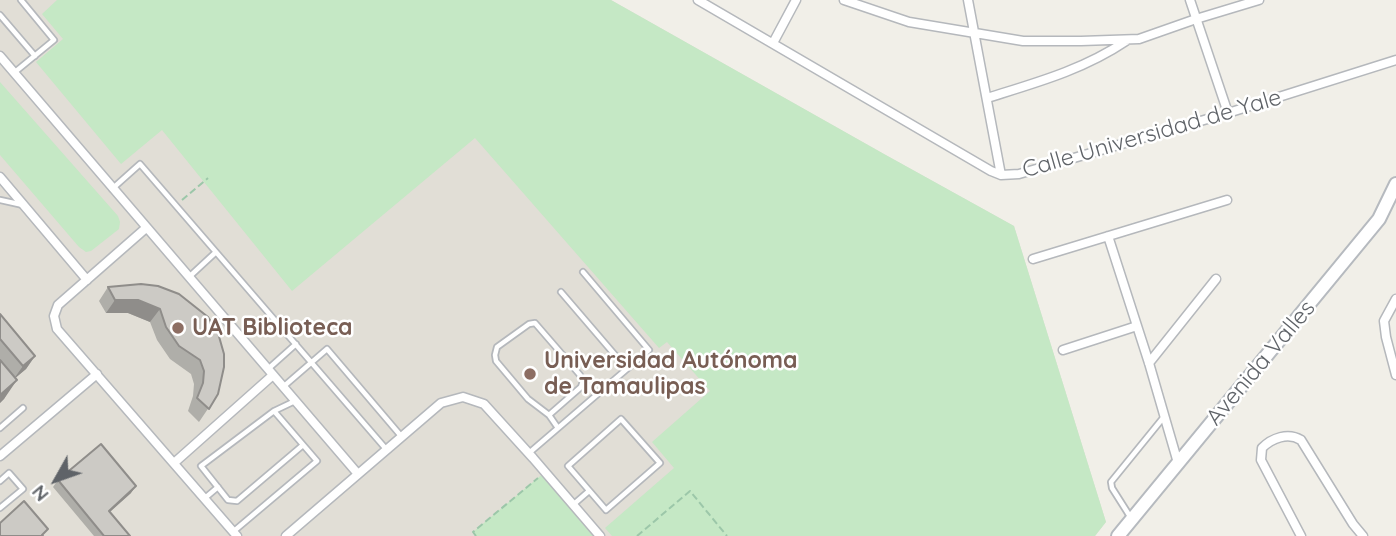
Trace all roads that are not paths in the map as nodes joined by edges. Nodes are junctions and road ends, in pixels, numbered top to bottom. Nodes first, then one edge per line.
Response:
1 (21, 0) edge
2 (698, 0) edge
3 (796, 0) edge
4 (844, 0) edge
5 (968, 0) edge
6 (1190, 0) edge
7 (1259, 0) edge
8 (0, 15) edge
9 (1196, 19) junction
10 (974, 32) junction
11 (1128, 40) junction
12 (773, 43) junction
13 (35, 56) junction
14 (1396, 60) edge
15 (2, 61) edge
16 (14, 73) junction
17 (987, 98) junction
18 (1228, 113) junction
19 (1002, 175) junction
20 (0, 177) edge
21 (1396, 184) edge
22 (112, 189) junction
23 (0, 200) edge
24 (1227, 200) dead end
25 (24, 206) junction
26 (146, 228) junction
27 (1108, 236) junction
28 (216, 252) junction
29 (1033, 259) dead end
30 (583, 272) dead end
31 (188, 277) junction
32 (1216, 279) dead end
33 (87, 280) junction
34 (561, 292) dead end
35 (1396, 299) edge
36 (1137, 326) junction
37 (296, 344) junction
38 (1063, 350) dead end
39 (312, 362) junction
40 (1149, 363) junction
41 (627, 369) junction
42 (270, 372) junction
43 (97, 374) junction
44 (1396, 375) edge
45 (283, 387) junction
46 (295, 401) junction
47 (23, 408) dead end
48 (274, 411) junction
49 (549, 415) junction
50 (1164, 417) junction
51 (0, 428) edge
52 (558, 428) junction
53 (402, 437) junction
54 (303, 445) junction
55 (387, 450) junction
56 (529, 453) junction
57 (0, 456) edge
58 (174, 463) junction
59 (1178, 463) junction
60 (358, 474) junction
61 (0, 481) edge
62 (218, 487) junction
63 (589, 491) junction
64 (205, 499) junction
65 (573, 505) junction
66 (0, 508) edge
67 (1132, 519) junction
68 (235, 534) edge
69 (286, 536) edge
70 (600, 536) edge
71 (1118, 536) edge
72 (1301, 536) edge
73 (1363, 536) edge

1 - 13 lane
2 - 12 street, Calle Universidad de Yale
3 - 12 street
4 - 10 street
5 - 10 street
6 - 9 street
7 - 9 street
8 - 13 lane
9 - 11 street
9 - 18 street
10 - 11 street
10 - 17 street
11 - 17 street
12 - 19 street, Calle Universidad de Yale
13 - 16 lane
14 - 18 street, Calle Universidad de Yale
15 - 16 street
16 - 22 street
17 - 19 street
18 - 19 street, Calle Universidad de Yale
20 - 25 street
21 - 59 main road, Avenida Valles
22 - 26 street
22 - 28 lane
23 - 25 lane
24 - 27 street
25 - 33 street
26 - 31 street
26 - 33 street
27 - 29 street
27 - 36 street
28 - 31 lane
28 - 37 lane
30 - 41 lane
31 - 42 street
32 - 40 street
33 - 43 street
34 - 41 lane
35 - 44 street
36 - 38 street
36 - 40 street
37 - 39 lane
37 - 42 lane
39 - 45 lane
39 - 53 lane
39 - 55 lane
40 - 50 street
41 - 52 lane
42 - 45 street
42 - 58 street
43 - 57 street
43 - 58 street
45 - 46 street
46 - 48 lane
46 - 60 street
47 - 51 lane
48 - 54 lane
48 - 62 lane
49 - 49 lane
49 - 52 lane
50 - 59 street
50 - 67 lane
52 - 56 lane
53 - 55 street
53 - 56 street
54 - 62 lane
54 - 68 lane
55 - 60 street
56 - 65 street
58 - 64 street
59 - 67 main road, Avenida Valles
60 - 69 street
61 - 66 lane
62 - 64 lane
63 - 63 lane
63 - 65 lane
64 - 68 street
65 - 70 street
67 - 71 main road, Avenida Valles
72 - 73 street

